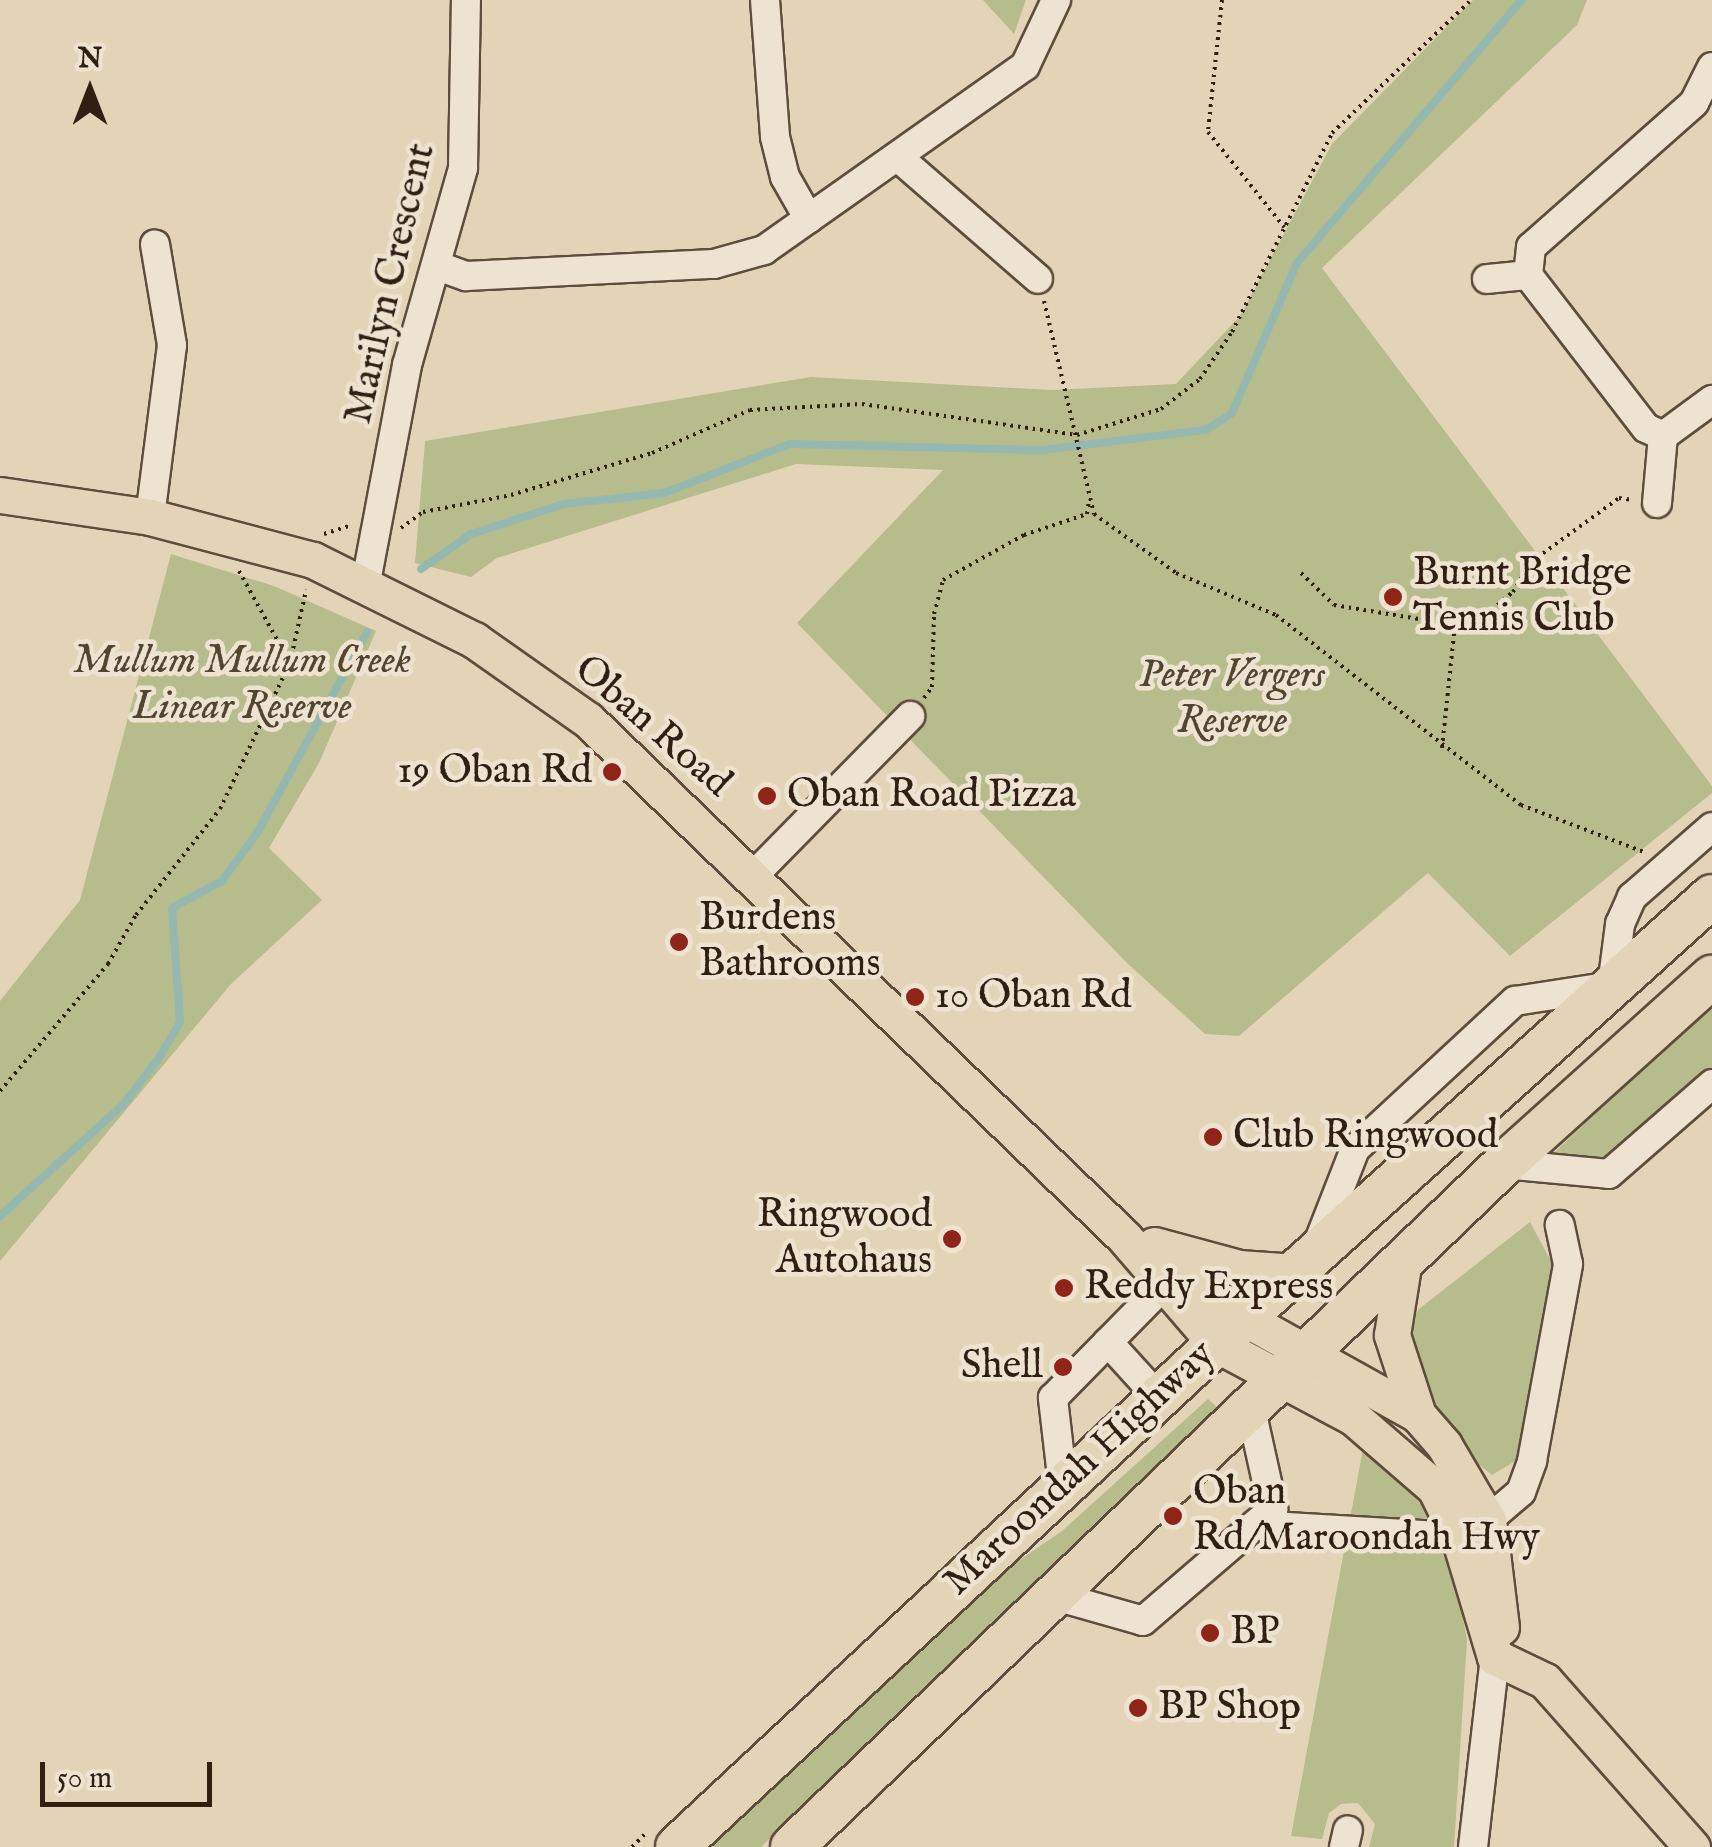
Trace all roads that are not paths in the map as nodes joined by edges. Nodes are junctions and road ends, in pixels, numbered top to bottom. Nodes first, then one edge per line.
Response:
1 (466, 0) edge
2 (765, 0) edge
3 (1056, 0) edge
4 (1712, 68) edge
5 (899, 158) junction
6 (809, 219) junction
7 (154, 244) dead end
8 (438, 266) junction
9 (1528, 276) junction
10 (1038, 279) road end
11 (1487, 279) dead end
12 (1712, 400) edge
13 (1663, 436) junction
14 (0, 494) edge
15 (1657, 504) road end
16 (150, 517) junction
17 (366, 582) junction
18 (910, 716) road end
19 (1712, 827) edge
20 (754, 875) junction
21 (1712, 896) edge
22 (1712, 977) edge
23 (1612, 986) junction
24 (1712, 1084) edge
25 (1504, 1164) junction
26 (1560, 1225) dead end
27 (1124, 1238) junction
28 (1404, 1260) junction
29 (1304, 1265) junction
30 (1162, 1286) junction
31 (1230, 1331) junction
32 (1108, 1342) junction
33 (1296, 1366) junction
34 (1158, 1397) junction
35 (1252, 1410) junction
36 (1418, 1415) junction
37 (1063, 1485) junction
38 (1254, 1525) junction
39 (1473, 1529) junction
40 (1059, 1597) junction
41 (1495, 1658) junction
42 (677, 1847) edge
43 (792, 1847) edge
44 (1474, 1847) edge
45 (1692, 1847) edge

1 - 8 street, Marilyn Crescent
2 - 6 street
3 - 5 street
4 - 9 street
5 - 6 street
5 - 10 street
6 - 8 street
7 - 16 street
8 - 17 street, Marilyn Crescent
9 - 11 street
9 - 13 street
12 - 13 street
13 - 15 street
14 - 16 main road, Oban Road
16 - 17 main road, Oban Road
17 - 20 main road, Oban Road
18 - 20 street
19 - 23 street
20 - 27 main road, Oban Road
21 - 23 highway, Maroondah Highway
22 - 25 highway, Maroondah Highway
23 - 29 highway, Maroondah Highway
24 - 25 street
25 - 28 highway, Maroondah Highway
26 - 39 street
27 - 29 main road
27 - 30 main road, Oban Road
27 - 31 main road, Oban Road
28 - 33 highway, Maroondah Highway
28 - 36 main road
29 - 31 highway, Maroondah Highway
30 - 31 main road, Oban Road
30 - 32 street
31 - 33 main road, Oban Road
31 - 34 highway, Maroondah Highway
32 - 34 street
32 - 37 street
33 - 35 highway, Maroondah Highway
33 - 36 main road
33 - 39 main road
34 - 37 highway, Maroondah Highway
35 - 38 street
35 - 40 highway, Maroondah Highway
36 - 39 main road
37 - 42 highway, Maroondah Highway
38 - 39 street
38 - 40 street
39 - 41 main road
40 - 43 highway, Maroondah Highway
41 - 44 street
41 - 45 main road

